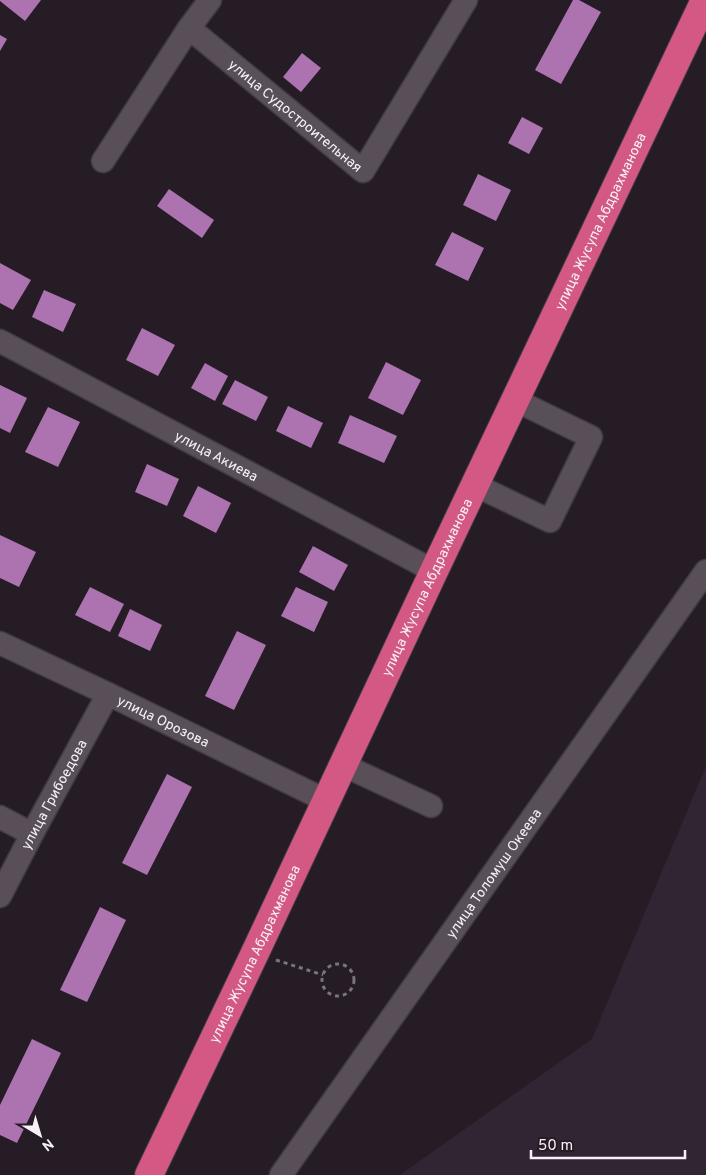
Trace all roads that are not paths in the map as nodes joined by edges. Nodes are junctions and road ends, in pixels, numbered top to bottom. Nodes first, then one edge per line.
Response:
1 (210, 0) edge
2 (466, 0) edge
3 (705, 0) edge
4 (189, 28) junction
5 (103, 160) dead end
6 (0, 341) edge
7 (515, 400) junction
8 (475, 485) junction
9 (434, 571) junction
10 (706, 571) edge
11 (0, 643) edge
12 (108, 694) junction
13 (343, 765) junction
14 (326, 801) junction
15 (431, 806) dead end
16 (0, 817) edge
17 (32, 834) junction
18 (0, 896) edge
19 (149, 1175) edge
20 (281, 1175) edge

1 - 4 street
2 - 4 street, улица Судостроительная
3 - 7 highway, улица Жусупа Абдрахманова
4 - 5 street
6 - 9 street, улица Акиева
7 - 8 highway, улица Жусупа Абдрахманова
7 - 8 street
8 - 9 highway, улица Жусупа Абдрахманова
9 - 13 highway, улица Жусупа Абдрахманова
10 - 20 street, улица Толомуш Океева
11 - 12 street, улица Орозова
12 - 14 street, улица Орозова
12 - 17 street, улица Грибоедова
13 - 14 highway, улица Жусупа Абдрахманова
13 - 15 street
14 - 19 highway, улица Жусупа Абдрахманова
16 - 17 street
17 - 18 street, улица Грибоедова

